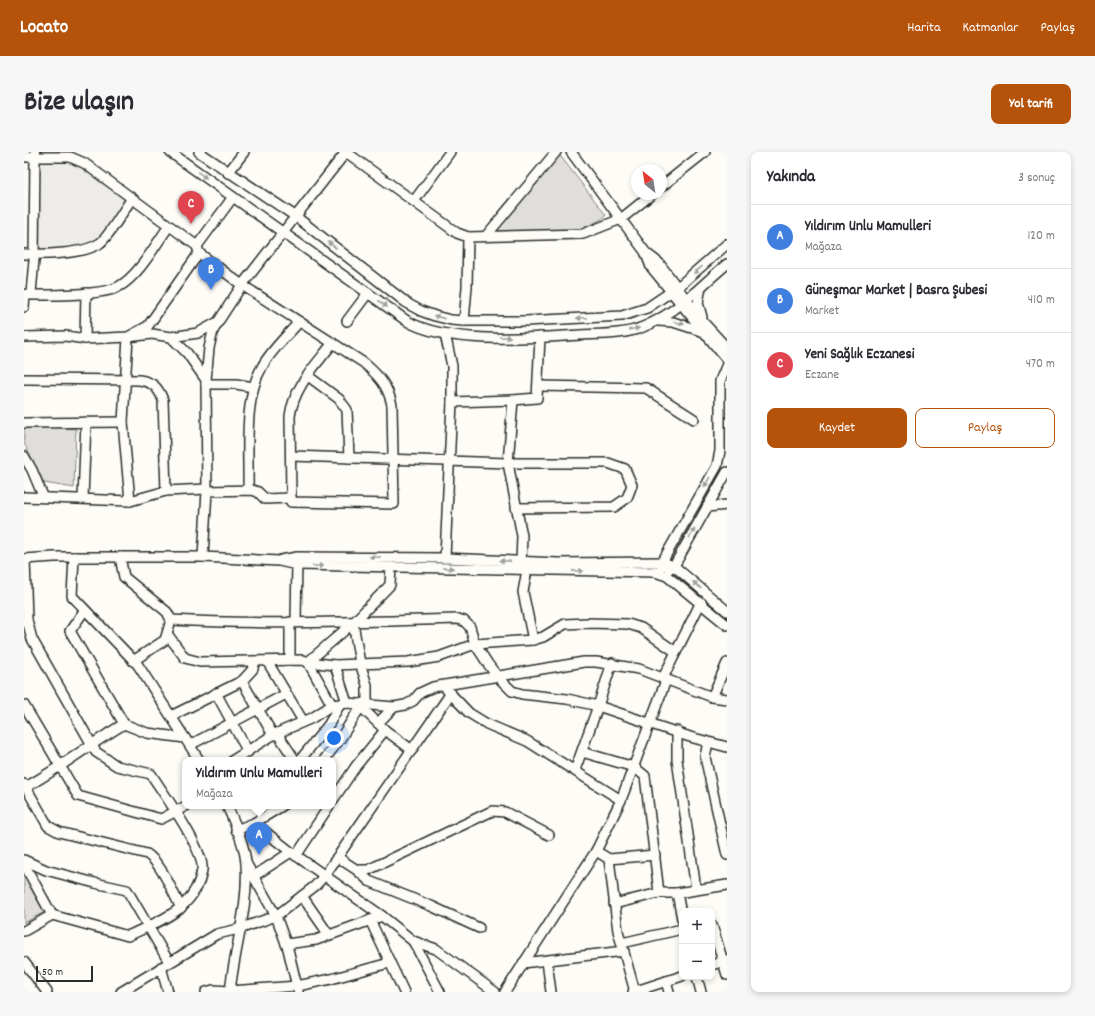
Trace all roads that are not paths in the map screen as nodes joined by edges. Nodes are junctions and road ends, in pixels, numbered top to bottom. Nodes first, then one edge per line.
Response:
1 (170, 152) edge
2 (199, 152) edge
3 (244, 152) edge
4 (346, 152) edge
5 (450, 152) edge
6 (556, 152) edge
7 (571, 152) edge
8 (705, 152) edge
9 (35, 154) edge
10 (24, 157) edge
11 (228, 173) junction
12 (667, 182) edge
13 (233, 197) junction
14 (132, 198) junction
15 (645, 200) edge
16 (414, 201) junction
17 (295, 216) junction
18 (621, 219) junction
19 (169, 226) junction
20 (283, 232) junction
21 (486, 236) junction
22 (468, 237) junction
23 (727, 244) edge
24 (198, 249) junction
25 (24, 254) edge
26 (34, 255) junction
27 (727, 264) edge
28 (242, 285) junction
29 (701, 287) junction
30 (675, 290) junction
31 (86, 293) junction
32 (368, 294) junction
33 (24, 296) edge
34 (684, 302) junction
35 (24, 307) edge
36 (347, 321) dead end
37 (464, 321) junction
38 (656, 321) junction
39 (218, 322) junction
40 (299, 322) junction
41 (702, 326) junction
42 (445, 334) junction
43 (24, 337) edge
44 (128, 337) junction
45 (171, 337) junction
46 (540, 337) junction
47 (85, 339) junction
48 (332, 344) junction
49 (727, 348) edge
50 (727, 360) edge
51 (727, 364) edge
52 (308, 376) junction
53 (24, 379) edge
54 (125, 380) junction
55 (206, 382) junction
56 (538, 386) junction
57 (253, 387) junction
58 (513, 400) junction
59 (452, 402) junction
60 (694, 419) dead end
61 (24, 422) edge
62 (86, 422) junction
63 (123, 422) junction
64 (24, 456) edge
65 (291, 456) junction
66 (350, 458) junction
67 (394, 459) junction
68 (450, 460) junction
69 (508, 463) junction
70 (727, 472) edge
71 (207, 490) junction
72 (248, 490) junction
73 (166, 491) junction
74 (43, 496) junction
75 (24, 497) edge
76 (83, 498) junction
77 (291, 498) junction
78 (130, 501) junction
79 (727, 506) edge
80 (516, 508) junction
81 (707, 508) junction
82 (74, 557) junction
83 (120, 557) junction
84 (203, 557) junction
85 (445, 558) junction
86 (25, 559) edge
87 (297, 561) junction
88 (521, 562) junction
89 (662, 562) junction
90 (674, 566) junction
91 (391, 567) junction
92 (527, 570) junction
93 (660, 573) junction
94 (701, 602) junction
95 (727, 610) edge
96 (84, 611) junction
97 (25, 620) edge
98 (171, 620) junction
99 (293, 622) junction
100 (353, 623) junction
101 (727, 625) edge
102 (168, 635) junction
103 (533, 640) junction
104 (476, 644) junction
105 (676, 652) junction
106 (133, 660) junction
107 (290, 660) junction
108 (267, 661) junction
109 (254, 662) junction
110 (308, 662) junction
111 (360, 663) junction
112 (612, 663) junction
113 (727, 663) edge
114 (335, 664) junction
115 (497, 676) junction
116 (663, 678) junction
117 (242, 681) junction
118 (443, 686) junction
119 (216, 693) junction
120 (450, 693) junction
121 (286, 694) junction
122 (712, 697) junction
123 (727, 699) edge
124 (339, 704) junction
125 (24, 705) edge
126 (364, 705) junction
127 (598, 706) junction
128 (394, 707) junction
129 (257, 708) junction
130 (171, 716) junction
131 (303, 721) junction
132 (232, 723) junction
133 (124, 724) junction
134 (648, 724) junction
135 (381, 727) junction
136 (677, 732) junction
137 (275, 734) junction
138 (187, 742) junction
139 (708, 742) junction
140 (90, 744) junction
141 (727, 747) edge
142 (412, 750) junction
143 (248, 752) junction
144 (582, 752) junction
145 (197, 757) edge
146 (239, 757) edge
147 (294, 757) edge
148 (299, 757) edge
149 (326, 757) edge
150 (61, 766) junction
151 (634, 767) junction
152 (574, 770) junction
153 (25, 786) edge
154 (336, 796) edge
155 (621, 800) junction
156 (182, 808) edge
157 (228, 809) edge
158 (277, 809) edge
159 (327, 809) edge
160 (176, 812) junction
161 (254, 823) junction
162 (236, 830) junction
163 (549, 835) dead end
164 (596, 851) junction
165 (294, 854) junction
166 (655, 855) junction
167 (727, 855) edge
168 (337, 857) junction
169 (609, 859) junction
170 (24, 860) edge
171 (246, 863) junction
172 (24, 864) edge
173 (357, 870) junction
174 (325, 875) junction
175 (254, 876) junction
176 (727, 884) edge
177 (696, 888) junction
178 (659, 893) junction
179 (677, 893) junction
180 (302, 896) junction
181 (614, 904) junction
182 (180, 908) junction
183 (680, 908) edge
184 (52, 915) junction
185 (276, 916) junction
186 (382, 916) junction
187 (370, 920) junction
188 (148, 927) junction
189 (479, 928) dead end
190 (239, 929) junction
191 (24, 931) edge
192 (679, 931) edge
193 (715, 933) edge
194 (329, 935) junction
195 (413, 941) junction
196 (286, 944) junction
197 (623, 947) junction
198 (547, 960) junction
199 (726, 961) edge
200 (24, 962) edge
201 (170, 962) junction
202 (389, 962) junction
203 (523, 963) junction
204 (715, 964) edge
205 (161, 967) junction
206 (727, 975) edge
207 (679, 977) edge
208 (698, 980) edge
209 (666, 981) junction
210 (298, 989) edge
211 (230, 991) edge
212 (47, 992) edge
213 (121, 992) edge
214 (168, 992) edge
215 (206, 992) edge
216 (404, 992) edge
217 (440, 992) edge
218 (495, 992) edge
219 (505, 992) edge
220 (550, 992) edge
221 (634, 992) edge
222 (668, 992) edge
223 (701, 992) edge

1 -> 13 street
2 - 11 street
3 - 11 street
4 - 16 street
4 - 17 street
5 - 16 street
6 - 21 street
7 - 18 street
8 - 12 street
9 - 10 street
9 - 14 street
9 - 26 street
11 - 17 street
13 - 20 street
13 - 24 street
14 - 19 street
14 - 26 street
15 - 18 street
16 - 22 street
17 - 20 street
37 -> 17 street
18 - 21 street
18 - 30 street
19 - 24 street
19 - 31 street
20 - 28 street
20 - 32 street
21 - 22 street
22 - 37 street
23 -> 30 street
24 - 28 street
24 - 44 street
25 - 26 street
26 - 33 street
27 - 29 street
28 - 39 street
28 - 40 street
29 - 34 street
29 - 41 street
30 - 34 street
30 -> 37 street
31 - 33 street
31 - 47 street
32 - 36 street
32 -> 42 street
33 - 35 street
34 - 38 street
34 - 41 street
38 -> 41 street
46 -> 38 street
39 - 45 street
39 - 55 street
40 - 48 street
40 - 57 street
41 - 49 street
41 - 50 street
42 -> 46 street
42 - 59 street
43 - 47 street
44 - 45 street
44 - 47 street
44 - 54 street
45 - 55 street
46 - 56 street
48 - 52 street
48 - 67 street
51 -> 89 street
52 - 65 street
52 - 66 street
53 - 54 street
54 - 63 street
54 - 73 street
55 - 57 street
55 - 71 street
56 - 58 street
56 - 60 street
57 - 72 street
58 - 59 street
58 - 69 street
59 - 68 street
61 - 62 street
62 - 63 street
62 - 76 street
63 - 78 street
64 - 74 street
65 - 66 street
65 - 77 street
66 - 67 street
67 - 68 street
67 - 77 street
68 - 69 street
68 - 85 street
69 - 80 street
69 - 80 street
70 - 81 street
71 - 72 street
71 - 73 street
71 - 84 street
72 - 77 street
73 - 78 street
74 - 75 street
74 - 76 street
76 - 78 street
79 - 81 street
80 - 88 street
90 -> 81 street
82 - 83 street
82 - 86 street
82 - 96 street
83 - 84 street
83 - 98 street
84 - 87 street
85 -> 87 street
88 -> 85 street
86 - 97 street
87 -> 91 street
87 - 99 street
88 - 89 street
89 - 90 street
89 - 93 street
90 - 93 street
95 -> 90 street
91 -> 92 street
91 - 100 street
92 -> 93 street
92 - 103 street
93 - 94 street
94 - 101 street
94 - 105 street
96 - 106 street
96 - 133 street
97 - 140 street
98 - 99 street
98 - 102 street
99 - 100 street
99 - 107 street
100 - 104 street
100 - 110 street
100 - 111 street
102 - 106 street
102 - 109 street
103 - 104 street
103 - 105 street
104 - 111 street
104 - 115 street
105 - 116 street
106 - 130 street
107 - 108 street
107 - 110 street
108 - 109 street
108 - 121 street
109 - 117 street
110 - 114 street
110 - 124 street
111 - 114 street
111 - 126 street
112 - 115 street
112 - 116 street
112 - 127 street
113 - 122 street
114 - 124 street
115 - 118 street
115 - 127 street
116 - 122 street
116 - 134 street
117 - 119 street
117 - 129 street
118 - 120 street
118 - 128 street
119 - 130 street
119 - 132 street
120 - 142 street
120 - 152 street
121 - 129 street
121 - 131 street
122 - 123 street
124 - 126 street
124 - 131 street
124 - 148 street
125 - 150 street
126 - 128 street
126 - 135 street
126 - 149 street
127 - 134 street
127 - 144 street
128 - 135 street
129 - 132 street
129 - 137 street
130 - 138 street
131 - 137 street
132 - 138 street
132 - 143 street
133 - 138 street
133 - 140 street
134 - 136 street
134 - 151 street
135 - 142 street
135 - 154 street
136 - 139 street
136 - 177 street
137 - 143 street
137 - 147 street
138 - 145 street
139 - 141 street
139 - 167 street
140 - 150 street
140 - 160 street
142 - 168 street
143 - 146 street
144 - 151 street
144 - 152 street
150 - 153 street
150 - 160 street
151 - 155 street
151 - 166 street
152 - 155 street
153 - 182 street
155 - 164 street
156 - 160 street
157 - 162 street
158 - 161 street
159 - 165 street
160 - 182 street
161 - 162 street
161 - 165 street
162 - 171 street
163 - 173 street
164 - 169 street
164 - 203 street
165 - 174 street
165 - 175 street
166 - 169 street
166 - 178 street
168 - 173 street
168 - 174 street
169 - 181 street
170 - 188 street
171 - 175 street
171 - 190 street
172 - 184 street
173 - 189 street
174 - 180 street
174 - 186 street
175 - 185 street
176 - 177 street
177 - 179 street
178 - 179 street
178 - 181 street
179 - 183 street
180 - 185 street
180 - 194 street
181 - 197 street
182 - 188 street
184 - 188 street
184 - 191 street
185 - 190 street
185 - 196 street
186 - 187 street
186 - 195 street
187 - 194 street
187 - 202 street
188 - 201 street
190 - 201 street
190 - 211 street
192 - 197 street
193 - 199 street
194 - 196 street
195 - 217 street
195 - 218 street
196 - 210 street
197 - 198 street
197 - 221 street
198 - 203 street
198 - 220 street
199 - 204 street
199 - 206 street
200 - 212 street
201 - 205 street
202 - 210 street
202 - 216 street
203 - 219 street
205 - 213 street
205 - 214 street
207 - 209 street
208 - 223 street
209 - 221 street
209 - 222 street
210 - 211 street
211 - 215 street

